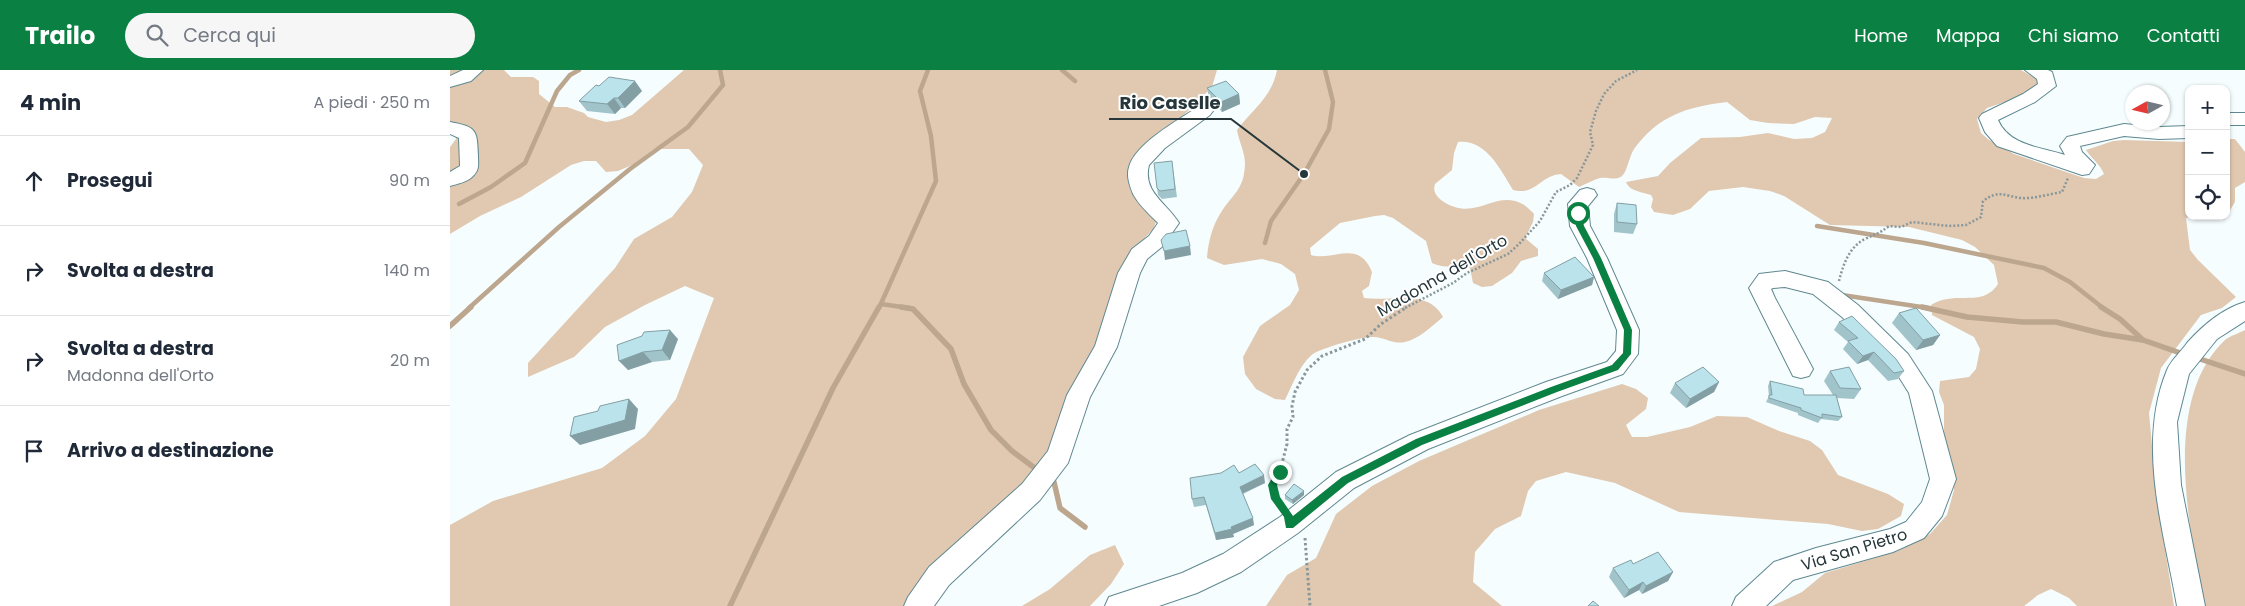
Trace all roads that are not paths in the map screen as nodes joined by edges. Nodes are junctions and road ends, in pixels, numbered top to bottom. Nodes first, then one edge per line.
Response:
1 (474, 70) edge
2 (2034, 70) edge
3 (450, 82) edge
4 (1204, 111) dead end
5 (2230, 119) edge
6 (2245, 119) edge
7 (450, 128) edge
8 (2185, 132) edge
9 (450, 179) edge
10 (1587, 195) dead end
11 (2245, 310) edge
12 (1801, 369) dead end
13 (918, 606) edge
14 (1119, 606) edge
15 (1746, 606) edge
16 (2191, 606) edge

1 - 3 street
2 - 8 street
4 - 13 street
5 - 6 street
7 - 9 street
10 - 14 street
11 - 16 street
12 - 15 street, Via San Pietro

